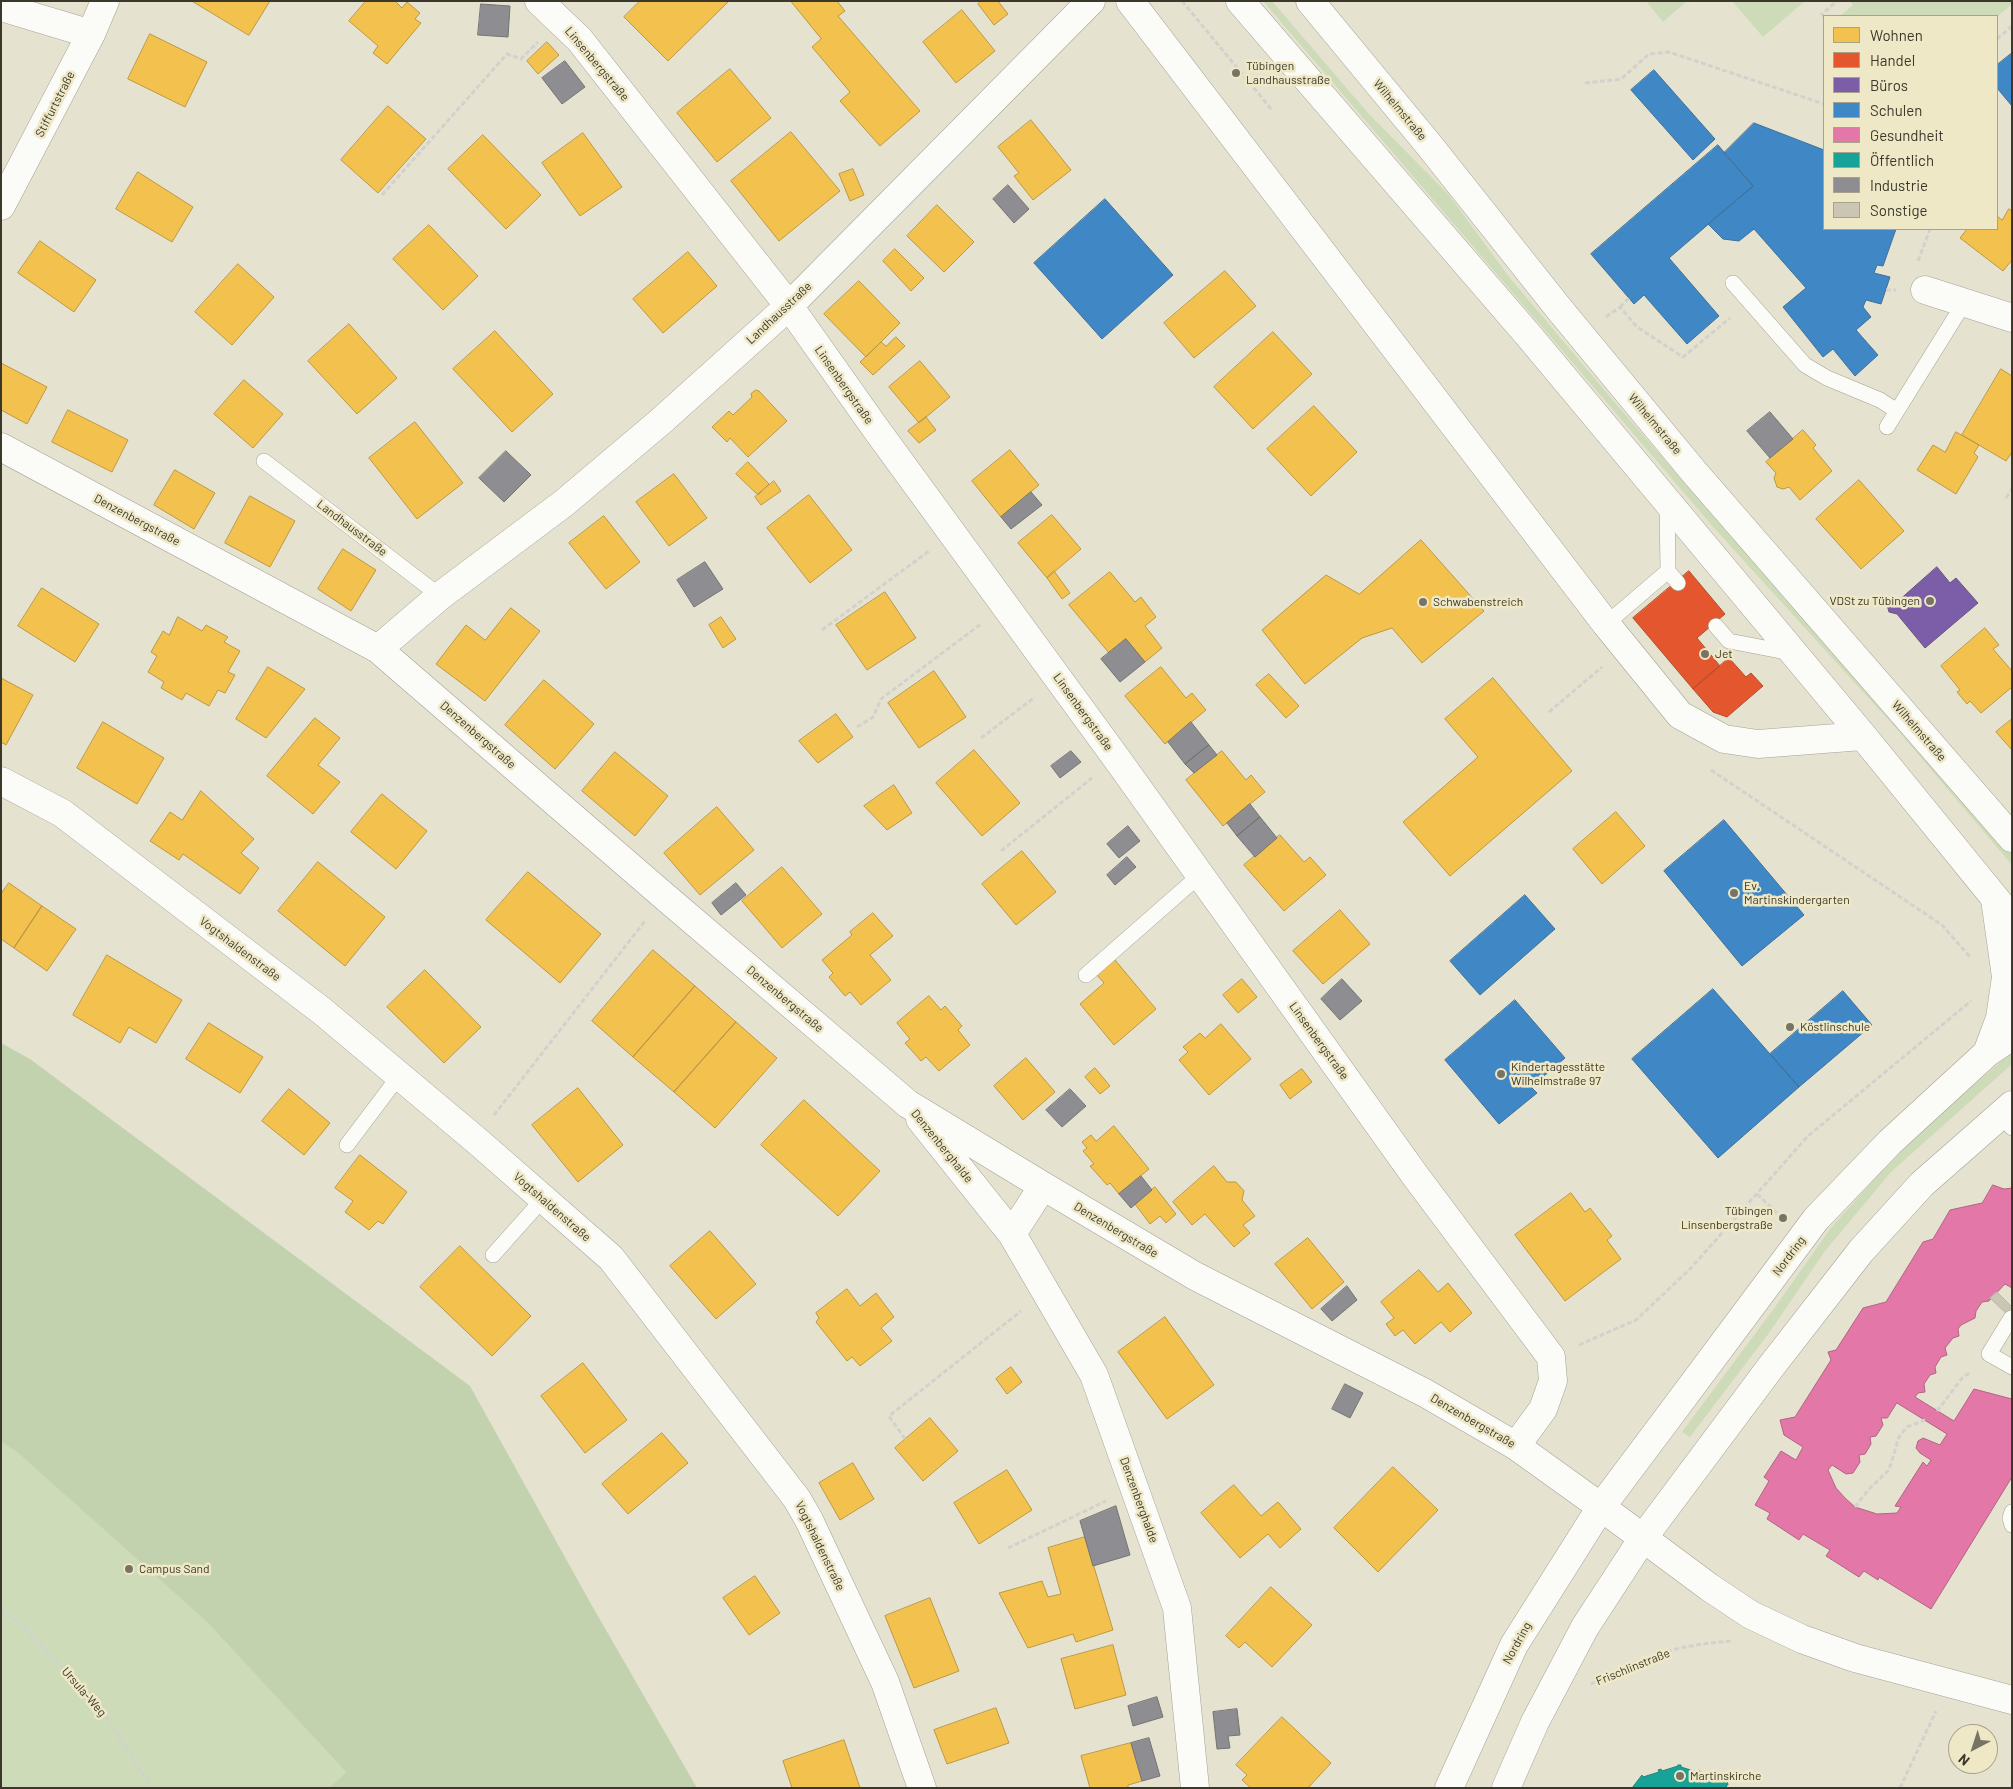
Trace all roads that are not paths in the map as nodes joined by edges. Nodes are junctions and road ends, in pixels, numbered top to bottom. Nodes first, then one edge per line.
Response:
1 (105, 1) edge
2 (539, 1) edge
3 (1092, 1) edge
4 (1130, 1) edge
5 (1240, 1) edge
6 (1310, 1) edge
7 (1, 7) edge
8 (91, 34) junction
9 (1, 206) edge
10 (1733, 283) dead end
11 (1925, 290) dead end
12 (1964, 303) junction
13 (789, 306) junction
14 (2012, 318) edge
15 (1897, 411) junction
16 (1887, 427) dead end
17 (1, 447) edge
18 (264, 461) dead end
19 (1667, 502) junction
20 (1668, 571) junction
21 (1678, 583) dead end
22 (440, 596) junction
23 (1606, 624) junction
24 (1716, 626) dead end
25 (378, 649) junction
26 (1793, 653) junction
27 (1863, 736) junction
28 (1, 781) edge
29 (2012, 838) edge
30 (1200, 875) junction
31 (2004, 909) edge
32 (1086, 975) dead end
33 (2012, 1036) edge
34 (1987, 1053) junction
35 (399, 1076) junction
36 (908, 1104) junction
37 (2008, 1116) edge
38 (347, 1145) dead end
39 (1042, 1186) junction
40 (543, 1199) junction
41 (1012, 1234) junction
42 (493, 1256) dead end
43 (2011, 1318) edge
44 (2012, 1367) edge
45 (1516, 1446) junction
46 (1600, 1508) junction
47 (2012, 1512) edge
48 (2012, 1525) edge
49 (1643, 1538) junction
50 (2010, 1693) edge
51 (922, 1788) edge
52 (1195, 1788) edge
53 (1450, 1788) edge
54 (1506, 1788) edge

1 - 8 street, Stiffurtstraße
2 - 13 street, Linsenbergstraße
3 - 13 street, Landhausstraße
4 - 23 street
5 - 19 street
6 - 29 street, Wilhelmstraße
7 - 8 street
8 - 9 street, Stiffurtstraße
10 - 15 lane
11 - 12 street
12 - 14 street
12 - 15 lane
13 - 22 street, Landhausstraße
13 - 30 street, Linsenbergstraße
15 - 16 lane
17 - 25 street, Denzenbergstraße
18 - 22 lane, Landhausstraße
19 - 20 lane
19 - 26 street
20 - 21 lane
20 - 23 lane
22 - 25 street, Landhausstraße
23 - 27 street
24 - 26 lane
25 - 36 street, Denzenbergstraße
26 - 27 street
27 - 31 street
28 - 35 street, Vogtshaldenstraße
30 - 32 lane
30 - 45 street, Linsenbergstraße
31 - 34 street
33 - 34 street, Nordring
34 - 46 street, Nordring
35 - 38 lane
35 - 40 street, Vogtshaldenstraße
36 - 39 street, Denzenbergstraße
36 - 41 street, Denzenberghalde
37 - 49 street
39 - 41 street
39 - 45 street, Denzenbergstraße
40 - 42 lane
40 - 51 street, Vogtshaldenstraße
41 - 52 street, Denzenberghalde
43 - 44 lane
45 - 46 street, Denzenbergstraße
46 - 49 street
46 - 53 street, Nordring
47 - 48 lane
49 - 50 street
49 - 54 street

